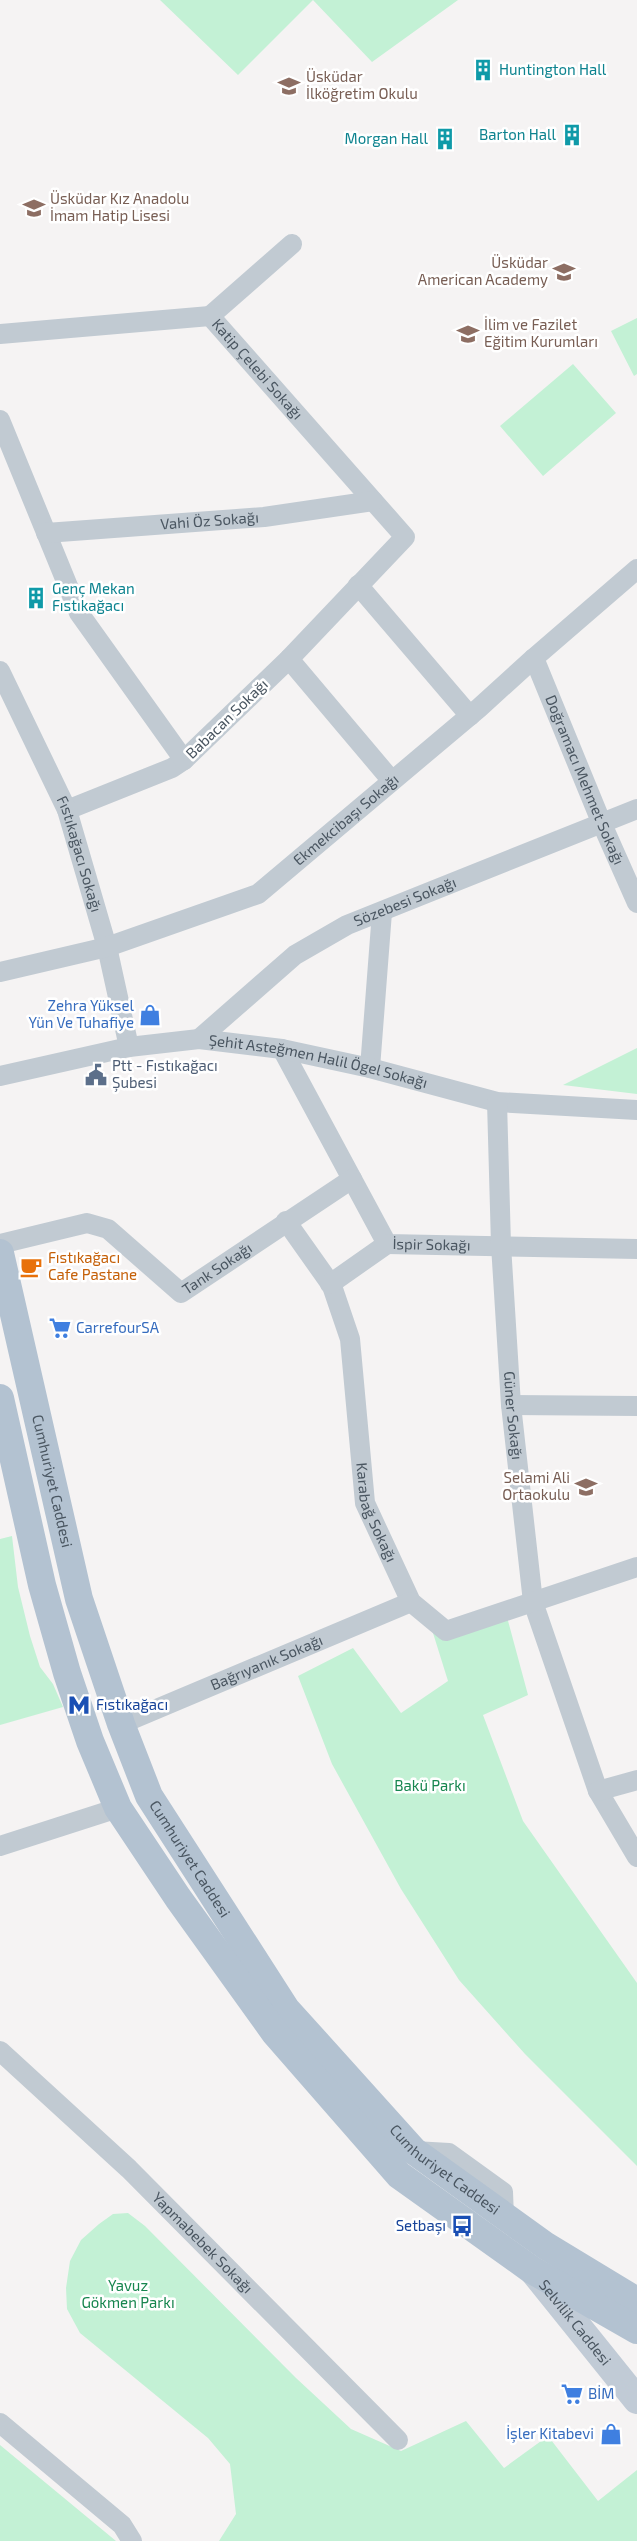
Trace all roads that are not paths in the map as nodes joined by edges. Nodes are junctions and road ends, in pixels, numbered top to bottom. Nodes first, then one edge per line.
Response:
1 (292, 244) dead end
2 (210, 316) junction
3 (0, 334) edge
4 (0, 420) edge
5 (373, 501) junction
6 (46, 533) junction
7 (405, 537) joint
8 (637, 569) edge
9 (358, 585) junction
10 (534, 658) junction
11 (289, 659) junction
12 (0, 671) edge
13 (470, 716) junction
14 (184, 760) junction
15 (392, 781) junction
16 (637, 809) edge
17 (66, 810) junction
18 (602, 824) junction
19 (637, 903) edge
20 (382, 912) junction
21 (107, 947) junction
22 (0, 972) edge
23 (199, 1039) junction
24 (129, 1047) junction
25 (282, 1049) junction
26 (370, 1068) junction
27 (0, 1076) edge
28 (497, 1102) junction
29 (637, 1110) edge
30 (352, 1179) junction
31 (286, 1221) junction
32 (0, 1244) edge
33 (387, 1244) junction
34 (501, 1245) junction
35 (637, 1249) edge
36 (0, 1252) edge
37 (330, 1284) junction
38 (0, 1398) edge
39 (510, 1405) junction
40 (637, 1406) edge
41 (637, 1567) edge
42 (411, 1602) junction
43 (533, 1602) junction
44 (121, 1724) junction
45 (637, 1780) edge
46 (598, 1791) junction
47 (118, 1808) junction
48 (0, 1846) edge
49 (637, 1857) edge
50 (0, 2051) edge
51 (532, 2270) junction
52 (637, 2301) edge
53 (637, 2330) edge
54 (637, 2400) edge
55 (0, 2423) edge
56 (398, 2440) dead end
57 (132, 2541) edge

1 - 2 street
2 - 3 street, Katip Çelebi Sokağı
2 - 5 street, Katip Çelebi Sokağı
4 - 6 street
5 - 6 street, Vahi Öz Sokağı
5 - 7 street, Katip Çelebi Sokağı
6 - 14 street
7 - 9 street, Babacan Sokağı
8 - 10 street, Ekmekcibaşı Sokağı
9 - 11 street, Babacan Sokağı
9 - 13 street
10 - 13 street, Ekmekcibaşı Sokağı
10 - 18 street, Doğramacı Mehmet Sokağı
11 - 14 street, Babacan Sokağı
11 - 15 street
12 - 17 street, Fıstıkağacı Sokağı
13 - 15 street, Ekmekcibaşı Sokağı
14 - 17 street, Babacan Sokağı
15 - 21 street, Ekmekcibaşı Sokağı
16 - 18 street, Sözebesi Sokağı
17 - 21 street, Fıstıkağacı Sokağı
18 - 19 street, Doğramacı Mehmet Sokağı
18 - 20 street, Sözebesi Sokağı
20 - 23 street, Sözebesi Sokağı
20 - 26 street
21 - 22 street, Ekmekcibaşı Sokağı
21 - 24 street, Fıstıkağacı Sokağı
23 - 24 street, Şehit Asteğmen Halil Ögel Sokağı
23 - 25 street, Şehit Asteğmen Halil Ögel Sokağı
24 - 27 street, Şehit Asteğmen Halil Ögel Sokağı
25 - 26 street, Şehit Asteğmen Halil Ögel Sokağı
25 - 30 street, İspir Sokağı
26 - 28 street, Şehit Asteğmen Halil Ögel Sokağı
28 - 29 street, Şehit Asteğmen Halil Ögel Sokağı
28 - 34 street, Güner Sokağı
30 - 31 street, Tank Sokağı
30 - 33 street, İspir Sokağı
31 - 32 street, Tank Sokağı
31 - 37 street, Karabağ Sokağı
33 - 34 street, İspir Sokağı
33 - 37 street
34 - 35 street, İspir Sokağı
34 - 39 street, Güner Sokağı
36 - 44 main road, Cumhuriyet Caddesi
37 - 42 street, Karabağ Sokağı
38 - 47 main road, Cumhuriyet Caddesi
39 - 40 street
39 - 43 street, Güner Sokağı
41 - 43 street
42 - 43 street, Karabağ Sokağı
42 - 44 street, Bağrıyanık Sokağı
43 - 46 street, Güner Sokağı
44 - 52 main road, Cumhuriyet Caddesi
45 - 46 street
46 - 49 street, Güner Sokağı
47 - 48 street
47 - 51 main road, Cumhuriyet Caddesi
50 - 56 street, Yapmabebek Sokağı
51 - 53 main road, Cumhuriyet Caddesi
51 - 54 street, Selvilik Caddesi
55 - 57 street

